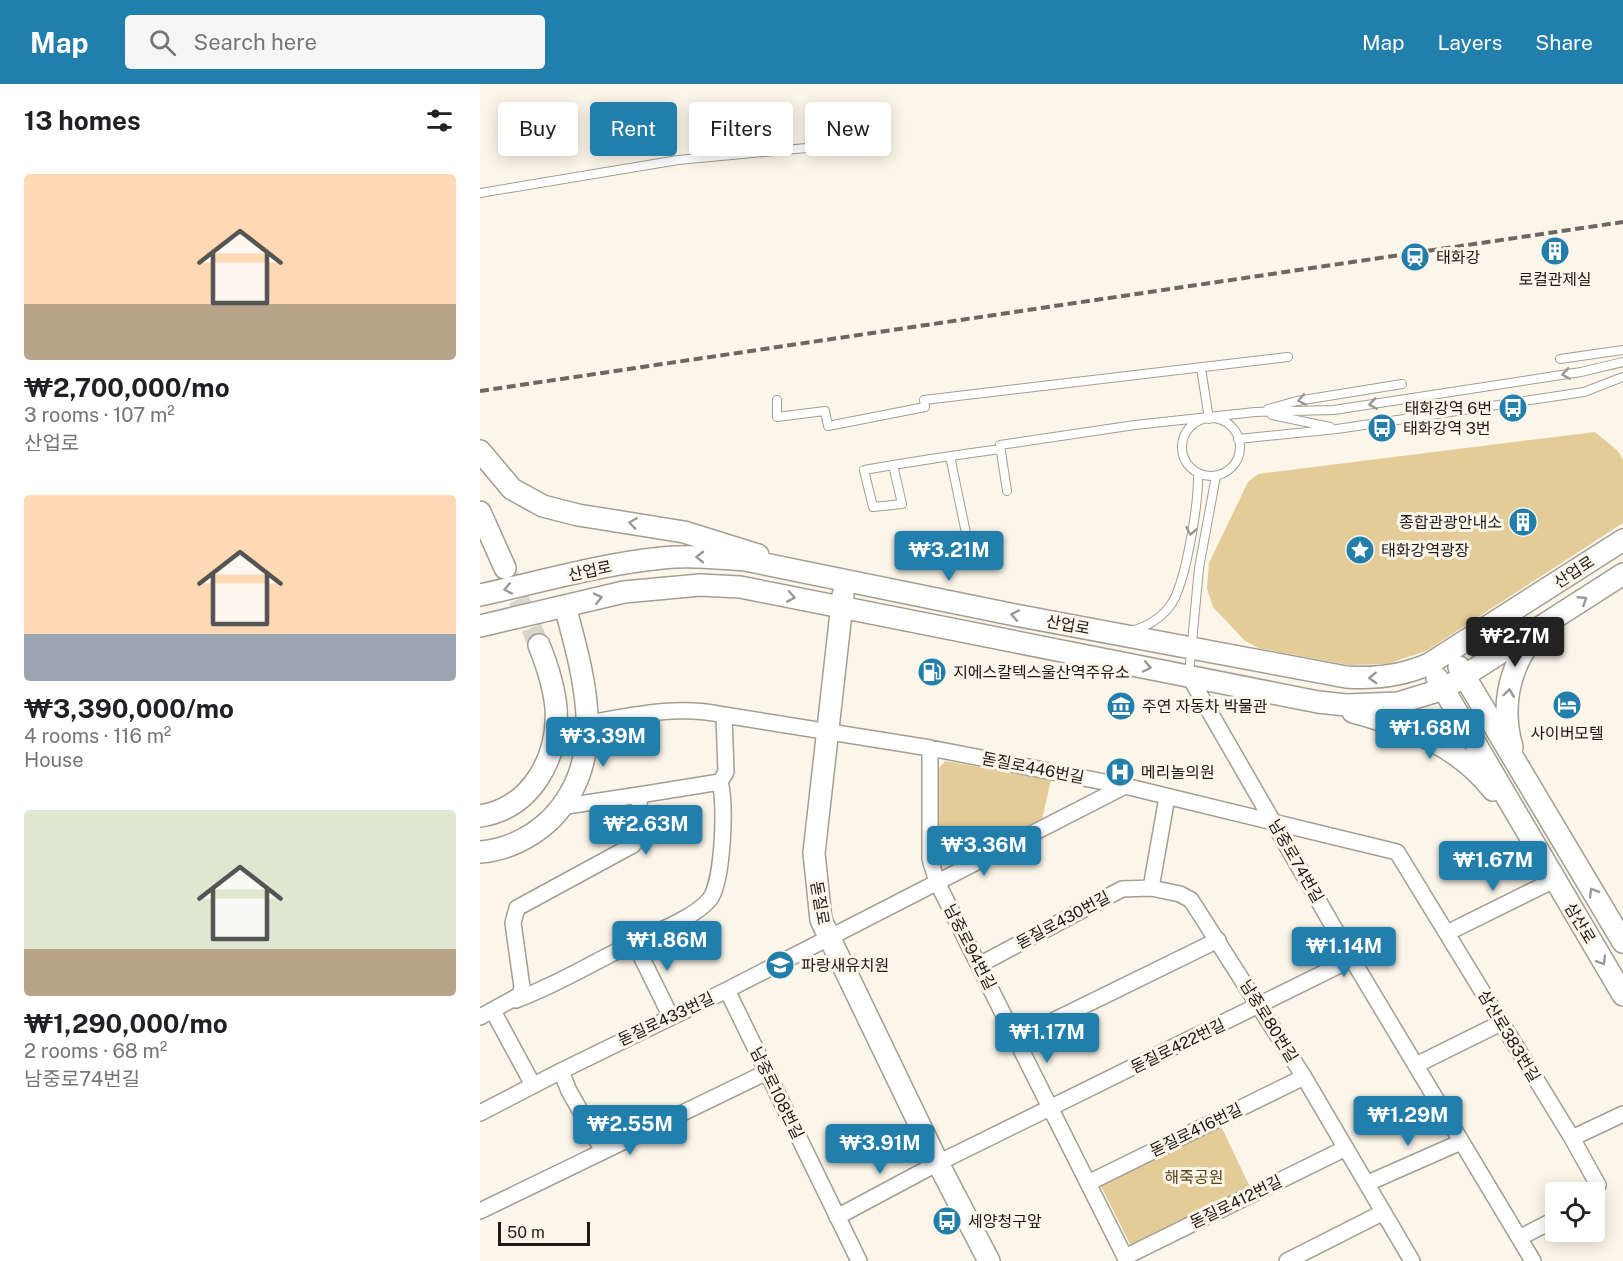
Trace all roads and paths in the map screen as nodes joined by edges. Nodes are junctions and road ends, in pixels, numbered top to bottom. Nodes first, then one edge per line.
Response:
1 (805, 148) edge
2 (480, 193) edge
3 (1623, 350) edge
4 (1288, 357) dead end
5 (1560, 358) dead end
6 (1623, 362) edge
7 (1201, 368) junction
8 (1623, 377) edge
9 (1402, 384) dead end
10 (777, 400) dead end
11 (1255, 412) junction
12 (1209, 418) junction
13 (1337, 429) junction
14 (1238, 439) junction
15 (1001, 449) junction
16 (480, 451) edge
17 (950, 456) junction
18 (893, 465) junction
19 (1198, 473) junction
20 (1216, 476) junction
21 (1007, 491) dead end
22 (480, 512) edge
23 (967, 538) dead end
24 (1623, 540) edge
25 (505, 568) tunnel mouth
26 (789, 569) junction
27 (1623, 574) edge
28 (844, 581) junction
29 (480, 595) edge
30 (566, 606) junction
31 (841, 607) junction
32 (514, 618) junction
33 (480, 626) edge
34 (1543, 626) junction
35 (480, 632) edge
36 (1119, 633) junction
37 (539, 645) tunnel mouth
38 (1191, 647) junction
39 (1450, 652) junction
40 (1429, 664) junction
41 (1189, 676) junction
42 (1465, 677) junction
43 (1444, 689) junction
44 (1318, 702) junction
45 (724, 715) junction
46 (588, 723) junction
47 (826, 730) junction
48 (930, 748) junction
49 (1521, 770) junction
50 (720, 782) junction
51 (1125, 786) junction
52 (639, 795) junction
53 (1167, 797) junction
54 (560, 807) junction
55 (480, 816) edge
56 (1273, 821) junction
57 (1530, 838) junction
58 (480, 852) edge
59 (1554, 880) junction
60 (937, 882) junction
61 (1151, 888) junction
62 (1616, 917) edge
63 (1447, 933) junction
64 (828, 939) junction
65 (1218, 940) junction
66 (634, 942) junction
67 (1623, 942) edge
68 (1352, 959) junction
69 (979, 965) junction
70 (727, 990) junction
71 (1623, 995) edge
72 (516, 1000) junction
73 (1260, 1005) junction
74 (487, 1014) edge
75 (671, 1017) junction
76 (1502, 1023) junction
77 (1016, 1039) junction
78 (1416, 1065) junction
79 (561, 1071) junction
80 (767, 1072) junction
81 (1304, 1077) junction
82 (533, 1085) junction
83 (1051, 1108) junction
84 (480, 1113) edge
85 (1623, 1114) edge
86 (1572, 1138) junction
87 (1461, 1142) junction
88 (1346, 1148) junction
89 (603, 1151) junction
90 (938, 1163) junction
91 (1596, 1182) edge
92 (1368, 1183) junction
93 (1088, 1184) junction
94 (480, 1211) edge
95 (1382, 1213) junction
96 (837, 1217) junction
97 (1545, 1225) edge
98 (1519, 1238) junction
99 (1126, 1259) edge
100 (859, 1261) edge
101 (989, 1261) edge
102 (1287, 1261) edge
103 (1412, 1261) edge
104 (1533, 1261) edge

1 - 2 lane
3 - 5 lane
4 - 7 lane
6 -> 11 lane
7 - 10 lane
7 - 12 lane
8 - 13 lane
9 -> 11 lane
11 - 12 lane
11 - 13 lane
12 - 14 lane
12 - 15 lane
12 - 19 lane
13 - 14 lane
14 - 20 lane
15 - 17 lane
15 - 21 lane
26 -> 16 main road
17 - 18 lane
17 - 23 lane
18 - 18 lane
19 - 20 lane
19 -> 36 lane
20 - 38 lane
22 - 25 main road
24 - 39 main road, 산업로
26 - 28 main road, 산업로
26 -> 29 main road, 산업로
34 -> 27 main road, 산업로
28 - 31 main road, 돋질로
36 -> 28 main road, 산업로
30 -> 31 main road, 산업로
30 - 32 main road, 산업로
30 - 46 main road
31 -> 41 main road, 산업로
31 - 47 main road, 돋질로
32 - 33 main road, 산업로
32 - 35 main road
34 - 42 main road, 산업로
49 -> 34 main road
36 - 38 main road, 산업로
37 - 55 main road
40 -> 38 main road, 산업로
38 - 41 lane
39 - 40 main road, 산업로
39 - 42 main road, 삼산로
40 - 43 main road, 삼산로
41 - 44 main road, 산업로
41 - 56 street, 남중로74번길
42 - 43 main road, 산업로
42 - 49 main road, 삼산로
43 - 44 main road, 산업로
43 - 57 main road, 삼산로
44 - 57 main road
45 - 46 street, 돋질로446번길
45 - 47 street, 돋질로446번길
45 - 50 street
46 - 54 main road
47 - 48 street, 돋질로446번길
47 - 64 main road, 돋질로
48 - 51 street, 돋질로446번길
48 - 60 street, 남중로94번길
62 -> 49 main road, 삼산로
50 - 52 street
50 - 66 street
51 - 53 street, 돋질로446번길
51 - 60 street, 돋질로433번길
52 - 54 street
52 - 72 street
53 - 56 street, 돋질로446번길
53 - 61 street
54 - 58 main road
56 - 63 street, 삼산로383번길
56 - 68 street, 남중로74번길
57 - 59 main road, 삼산로
59 - 63 street
59 -> 71 main road, 삼산로
60 - 64 street, 돋질로433번길
60 - 69 street, 남중로94번길
61 - 65 street, 남중로80번길
61 - 69 street, 돋질로430번길
62 - 67 main road, 삼산로
63 - 76 street, 삼산로383번길
64 - 70 street, 돋질로433번길
64 - 90 main road, 돋질로
65 - 73 street, 남중로80번길
65 - 77 street
66 - 72 street
66 - 75 street
68 - 73 street, 돋질로422번길
68 - 78 street, 남중로74번길
69 - 77 street, 남중로94번길
70 - 75 street, 돋질로433번길
70 - 80 street, 남중로108번길
72 - 74 street
73 - 81 street, 남중로80번길
73 - 83 street, 돋질로422번길
74 - 82 street
75 - 79 street, 돋질로433번길
76 - 78 street
76 - 86 street, 삼산로383번길
77 - 83 street, 남중로94번길
78 - 87 street, 남중로74번길
79 - 82 street, 돋질로433번길
79 - 89 street
80 - 89 street
80 - 96 street, 남중로108번길
81 - 88 street, 남중로80번길
81 - 93 street, 돋질로416번길
82 - 84 street, 돋질로433번길
83 - 90 street, 돋질로422번길
83 - 93 street, 남중로94번길
85 - 86 street
86 - 91 street, 삼산로383번길
87 - 92 street
87 - 98 street, 남중로74번길
88 - 92 street, 남중로80번길
88 - 99 street, 돋질로412번길
89 - 94 street
90 - 96 street, 돋질로422번길
90 - 101 main road, 돋질로
92 - 95 street, 남중로80번길
93 - 99 street, 남중로94번길
95 - 102 street
95 - 103 street, 남중로80번길
96 - 100 street, 남중로108번길
97 - 98 street
98 - 104 street, 남중로74번길

